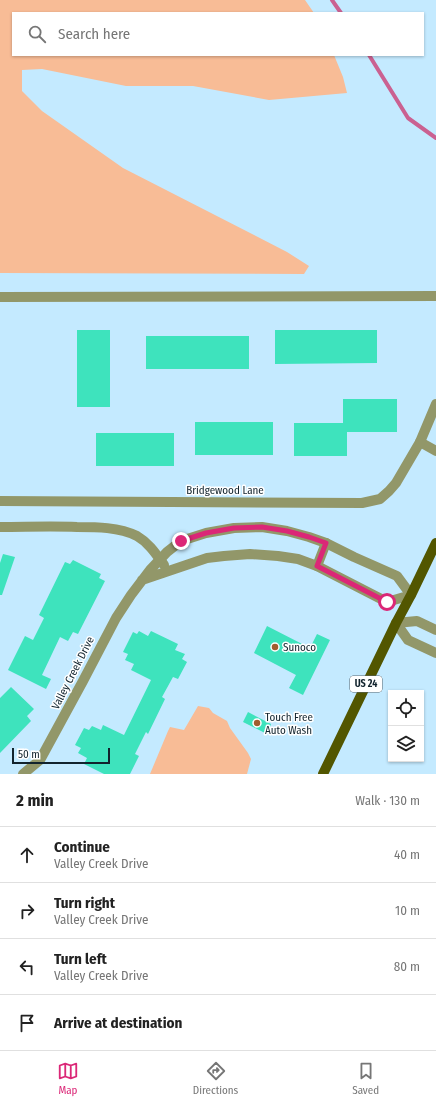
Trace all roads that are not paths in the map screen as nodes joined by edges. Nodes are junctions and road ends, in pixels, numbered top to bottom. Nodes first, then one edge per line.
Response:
1 (436, 296) edge
2 (0, 297) edge
3 (436, 404) edge
4 (420, 442) junction
5 (436, 450) edge
6 (0, 501) edge
7 (0, 527) edge
8 (326, 543) junction
9 (436, 543) edge
10 (160, 559) junction
11 (317, 566) junction
12 (170, 571) junction
13 (142, 580) junction
14 (411, 595) junction
15 (396, 623) junction
16 (436, 630) edge
17 (436, 652) edge
18 (23, 774) edge
19 (323, 774) edge

1 - 2 street
3 - 4 street, Bridgewood Lane
4 - 5 street
4 - 6 street, Bridgewood Lane
7 - 10 street
8 - 10 street, Valley Creek Drive
8 - 11 street
8 - 14 street, Valley Creek Drive
9 - 14 main road, US 24
10 - 12 street
10 - 13 street, Valley Creek Drive
11 - 12 street
11 - 14 street
12 - 13 street
13 - 18 street, Valley Creek Drive
14 - 15 main road, US 24
15 - 16 street
15 - 17 street
15 - 19 main road, US 24

